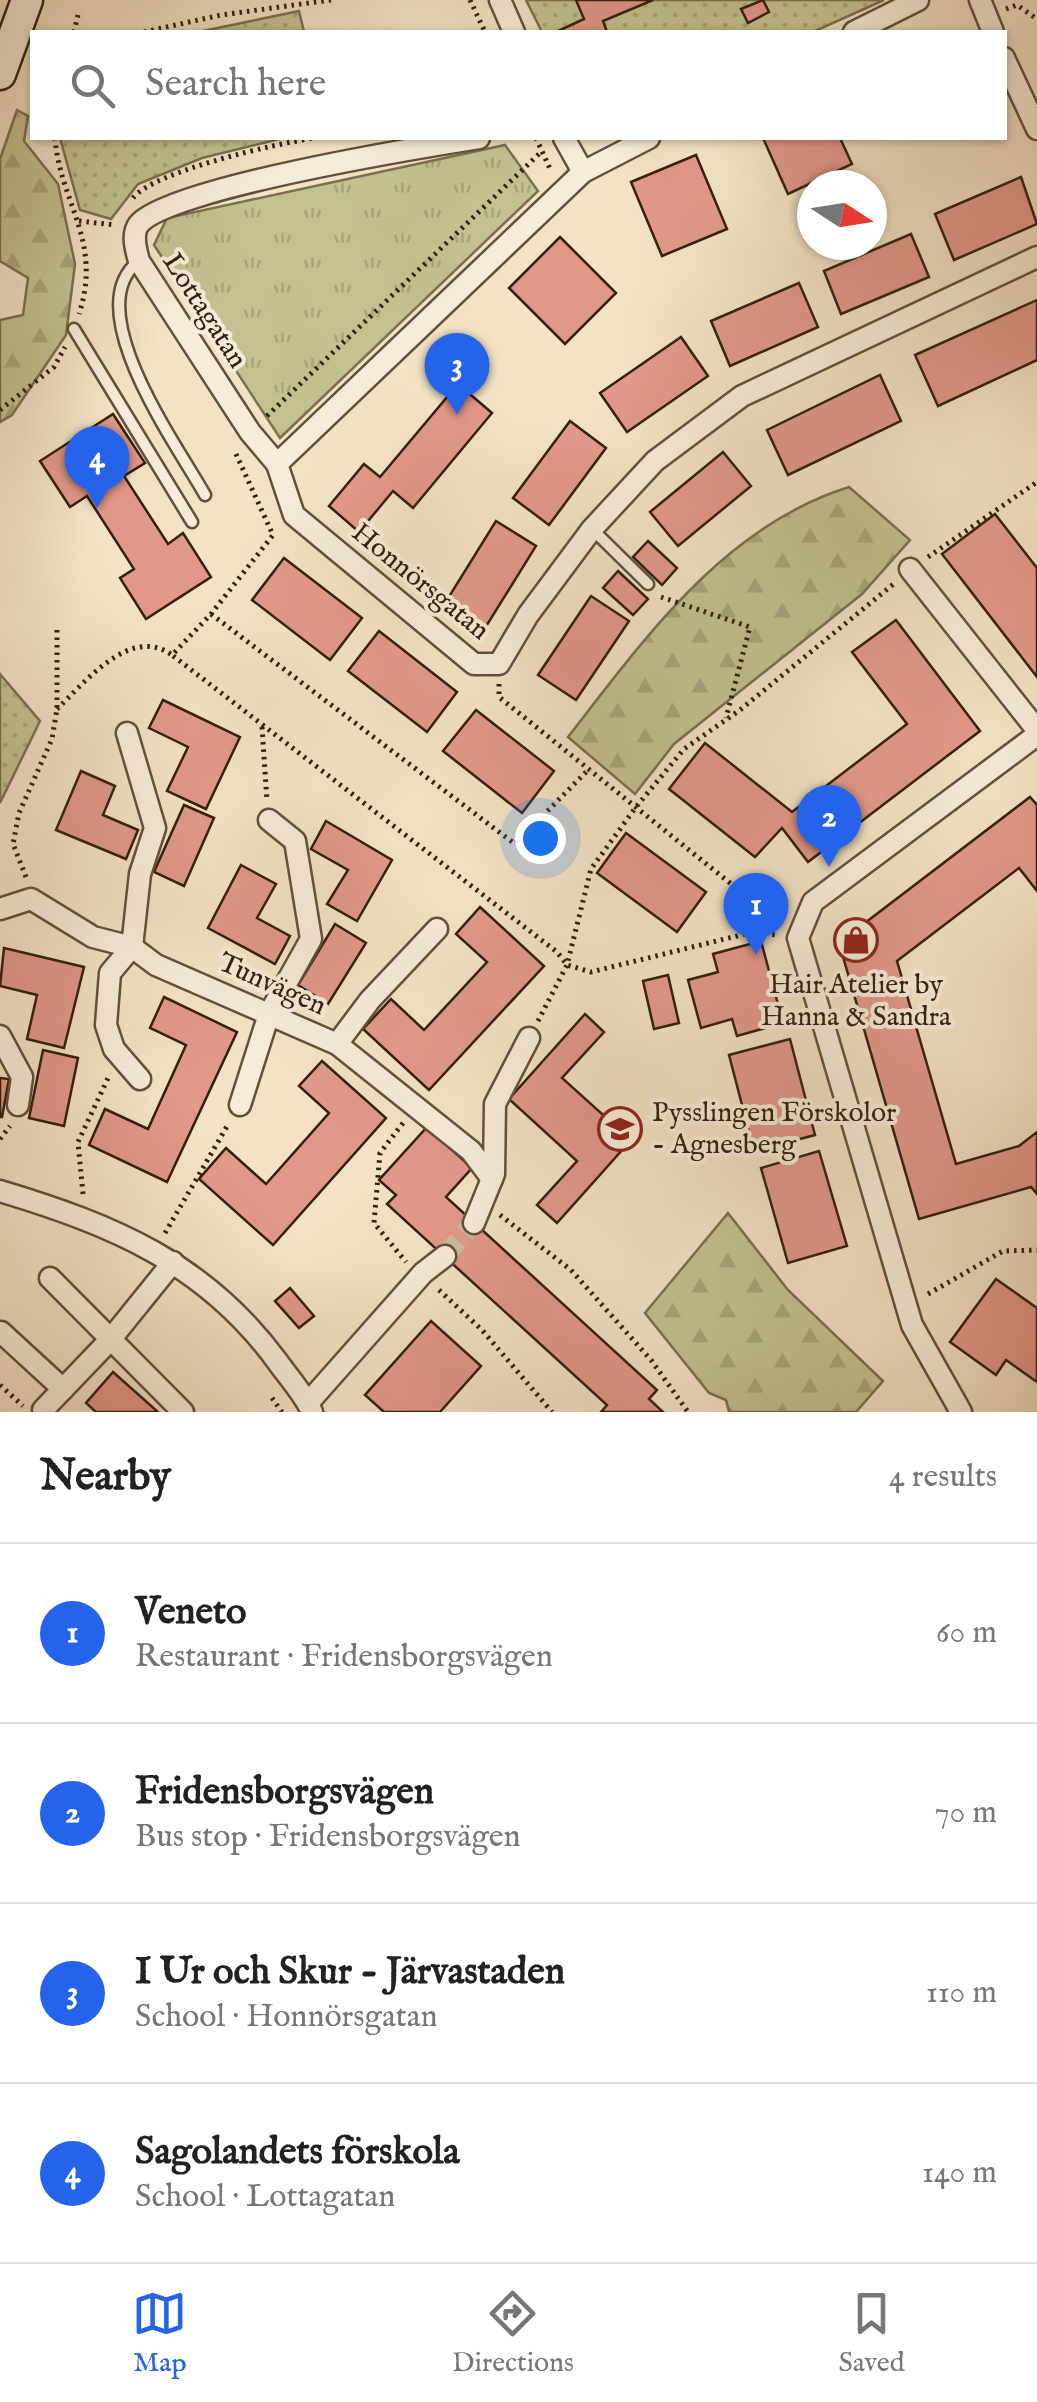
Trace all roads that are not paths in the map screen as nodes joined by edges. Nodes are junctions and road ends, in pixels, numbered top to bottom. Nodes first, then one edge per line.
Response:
1 (27, 0) edge
2 (500, 0) edge
3 (918, 0) edge
4 (980, 0) edge
5 (513, 30) edge
6 (858, 30) edge
7 (992, 30) edge
8 (1007, 64) edge
9 (0, 74) edge
10 (1037, 129) edge
11 (469, 140) edge
12 (565, 140) edge
13 (645, 140) edge
14 (582, 172) junction
15 (1037, 256) edge
16 (132, 266) junction
17 (74, 329) road end
18 (277, 464) junction
19 (205, 495) dead end
20 (192, 522) dead end
21 (592, 528) junction
22 (910, 570) road end
23 (648, 584) dead end
24 (1037, 732) edge
25 (127, 733) dead end
26 (269, 820) road end
27 (1, 911) edge
28 (438, 930) dead end
29 (132, 947) junction
30 (269, 1014) junction
31 (0, 1036) edge
32 (529, 1038) road end
33 (337, 1044) junction
34 (140, 1079) dead end
35 (18, 1105) dead end
36 (240, 1105) road end
37 (492, 1179) junction
38 (0, 1191) edge
39 (474, 1223) tunnel mouth
40 (445, 1256) tunnel mouth
41 (174, 1262) junction
42 (50, 1278) dead end
43 (1, 1332) edge
44 (110, 1340) junction
45 (63, 1389) junction
46 (310, 1408) edge
47 (36, 1411) edge
48 (183, 1412) edge
49 (961, 1412) edge

1 - 9 main road
2 - 5 street
3 - 6 street
4 - 7 street
8 - 10 street
11 - 16 street, Lottagatan
12 - 14 street
13 - 14 street
14 - 18 street
15 - 21 street, Honnörsgatan
16 - 18 street, Lottagatan
16 - 19 lane
17 - 20 lane
18 - 21 street, Honnörsgatan
21 - 23 lane
22 - 24 street
24 - 49 street
25 - 29 street
26 - 30 street
27 - 29 street, Tunvägen
28 - 33 street
29 - 30 street, Tunvägen
29 - 34 street
30 - 33 street, Tunvägen
30 - 36 street
31 - 35 street
32 - 37 street
33 - 37 street, Tunvägen
37 - 39 street
38 - 41 street
40 - 46 street
41 - 44 street
41 - 46 street
42 - 44 street
43 - 45 street
44 - 45 street
44 - 48 street
45 - 47 street

